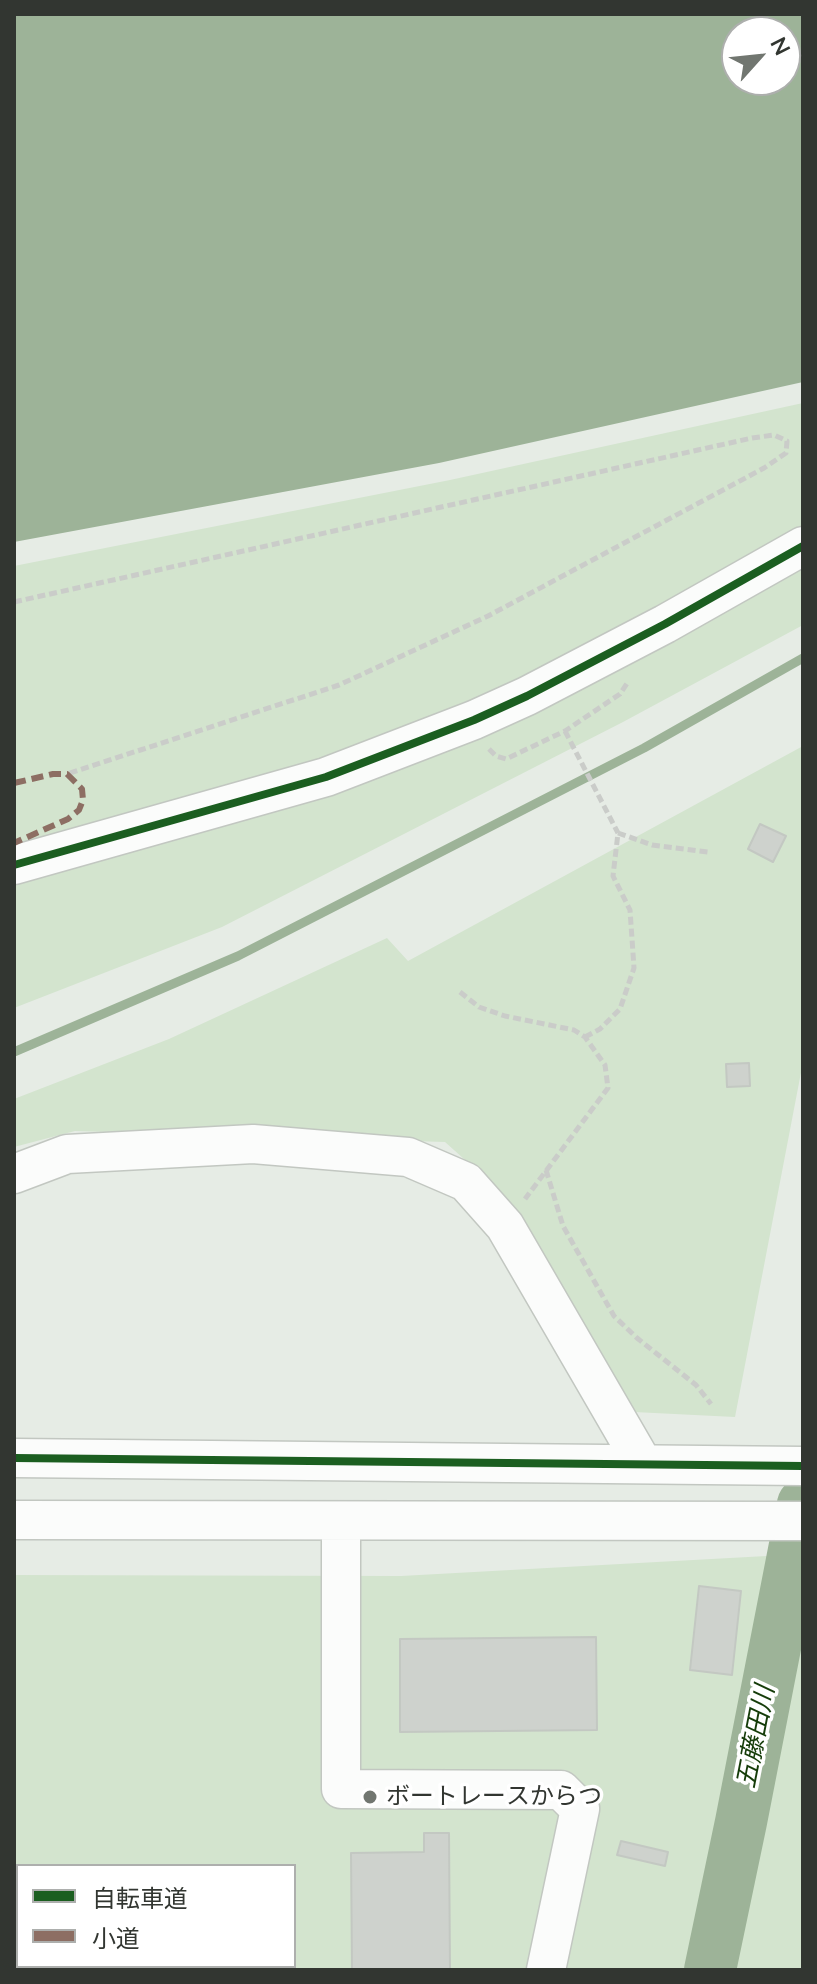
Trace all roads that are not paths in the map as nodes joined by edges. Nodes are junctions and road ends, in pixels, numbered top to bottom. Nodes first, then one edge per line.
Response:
1 (803, 546) edge
2 (14, 865) edge
3 (14, 1174) edge
4 (14, 1458) edge
5 (643, 1464) junction
6 (803, 1466) edge
7 (14, 1520) edge
8 (341, 1521) junction
9 (803, 1521) edge
10 (546, 1970) edge

1 - 2 street
3 - 5 street
4 - 5 street
5 - 6 street
7 - 8 street
8 - 9 street
8 - 10 street

